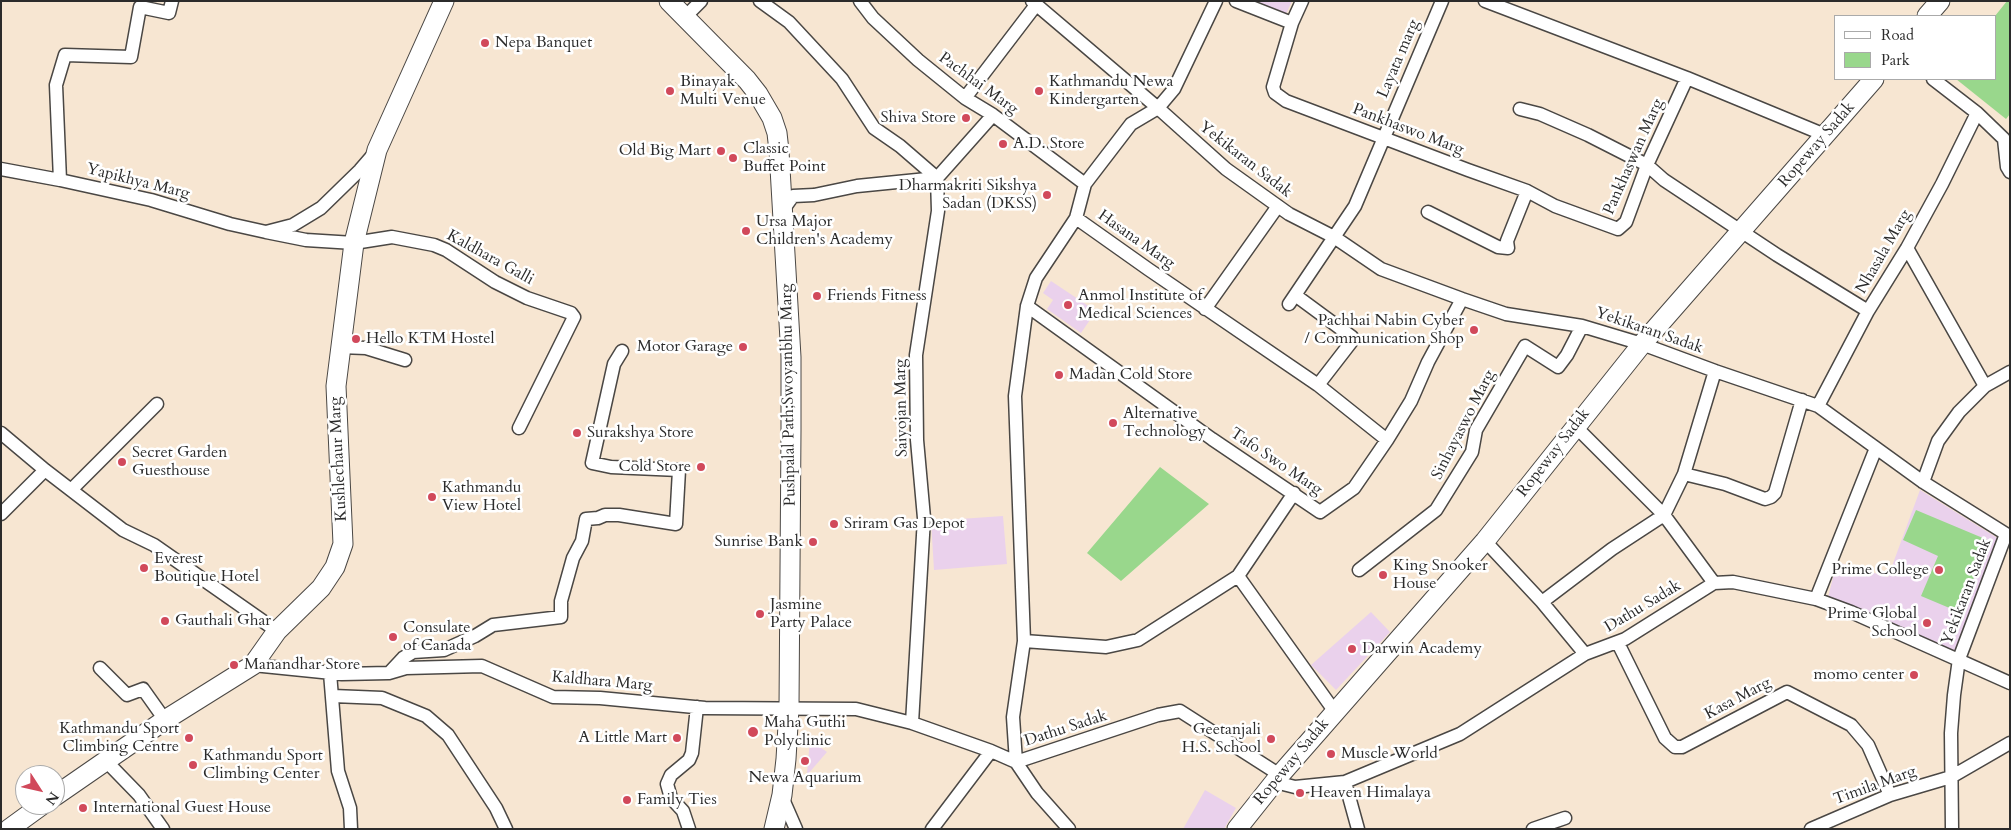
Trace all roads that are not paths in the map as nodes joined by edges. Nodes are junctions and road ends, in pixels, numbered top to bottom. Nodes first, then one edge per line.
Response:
1 (172, 1) edge
2 (444, 1) edge
3 (669, 1) edge
4 (701, 1) edge
5 (760, 1) edge
6 (860, 1) edge
7 (1216, 1) edge
8 (1236, 1) edge
9 (1302, 1) edge
10 (1442, 1) edge
11 (1485, 1) edge
12 (1940, 1) edge
13 (1034, 3) edge
14 (1928, 15) edge
15 (684, 18) junction
16 (1292, 23) junction
17 (1687, 78) junction
18 (1873, 80) edge
19 (1934, 80) edge
20 (964, 98) junction
21 (1158, 108) junction
22 (1520, 109) dead end
23 (1977, 113) junction
24 (993, 115) junction
25 (1825, 135) junction
26 (1382, 138) junction
27 (377, 150) junction
28 (1647, 165) junction
29 (1, 170) edge
30 (2010, 172) edge
31 (937, 178) junction
32 (60, 180) junction
33 (1085, 184) junction
34 (1527, 191) junction
35 (1278, 206) junction
36 (783, 210) junction
37 (1428, 212) dead end
38 (1076, 218) junction
39 (1598, 223) joint
40 (1743, 231) junction
41 (266, 232) junction
42 (1334, 237) junction
43 (354, 244) junction
44 (1907, 248) junction
45 (1462, 299) junction
46 (1026, 306) junction
47 (1205, 309) junction
48 (1868, 311) junction
49 (1582, 326) junction
50 (1642, 344) junction
51 (340, 347) junction
52 (622, 351) dead end
53 (405, 360) dead end
54 (1715, 371) junction
55 (2010, 372) edge
56 (1318, 385) junction
57 (1985, 386) junction
58 (1802, 400) junction
59 (157, 404) dead end
60 (1818, 406) junction
61 (1575, 426) junction
62 (520, 428) dead end
63 (1, 433) edge
64 (1387, 440) junction
65 (1876, 448) junction
66 (45, 470) junction
67 (1684, 474) junction
68 (1923, 482) junction
69 (71, 490) junction
70 (1294, 493) junction
71 (1, 514) edge
72 (1664, 515) junction
73 (2008, 532) edge
74 (1485, 541) junction
75 (1359, 570) dead end
76 (1238, 576) junction
77 (1714, 583) junction
78 (1816, 599) junction
79 (1542, 602) junction
80 (277, 631) junction
81 (1024, 640) junction
82 (1618, 643) junction
83 (1585, 654) junction
84 (1959, 659) junction
85 (253, 665) junction
86 (100, 668) dead end
87 (330, 673) junction
88 (389, 673) junction
89 (2010, 683) edge
90 (333, 696) junction
91 (697, 707) junction
92 (788, 708) junction
93 (1335, 712) junction
94 (165, 720) junction
95 (912, 723) junction
96 (2010, 743) edge
97 (991, 751) junction
98 (105, 760) junction
99 (1016, 762) junction
100 (1951, 778) junction
101 (1277, 779) junction
102 (1345, 782) junction
103 (65, 789) edge
104 (782, 795) junction
105 (1890, 795) junction
106 (28, 815) edge
107 (1564, 818) dead end
108 (9, 829) edge
109 (163, 829) edge
110 (351, 829) edge
111 (506, 829) edge
112 (689, 829) edge
113 (774, 829) edge
114 (796, 829) edge
115 (932, 829) edge
116 (1069, 829) edge
117 (1237, 829) edge
118 (1358, 829) edge
119 (1533, 829) edge
120 (1811, 829) edge
121 (1952, 829) edge

1 - 32 street
2 - 27 main road, Kushlechaur Marg
3 - 15 main road, Pushpalal Path;Swoyanbhu Marg
4 - 15 street
5 - 31 street
6 - 20 street, Pachhai Marg
7 - 21 street
8 - 16 street
9 - 16 street, Pankhaswo Marg
10 - 26 street, Layata marg
11 - 17 street
12 - 14 main road
13 - 20 street
13 - 21 street, Yekikaran Sadak
15 - 36 main road, Pushpalal Path;Swoyanbhu Marg
16 - 26 street, Pankhaswo Marg
17 - 25 street
17 - 28 street, Pankhaswan Marg
18 - 25 main road, Ropeway Sadak
19 - 23 street
20 - 24 street, Pachhai Marg
21 - 33 street
21 - 35 street, Yekikaran Sadak
22 - 28 street
23 - 30 street
23 - 44 street, Nhasala Marg
24 - 31 street
24 - 33 street, Pachhai Marg
25 - 40 main road, Ropeway Sadak
26 - 34 street, Pankhaswo Marg
26 - 42 street, Layata marg
27 - 41 street, Yapikhya Marg
27 - 43 main road, Kushlechaur Marg
28 - 39 street, Pankhaswan Marg
28 - 40 street
29 - 32 street, Yapikhya Marg
31 - 36 street
31 - 95 street, Saiyojan Marg
32 - 41 street, Yapikhya Marg
33 - 38 street
34 - 37 street
34 - 39 street, Pankhaswo Marg
35 - 42 street, Yekikaran Sadak
35 - 47 street
36 - 92 main road, Pushpalal Path;Swoyanbhu Marg
38 - 46 street
38 - 47 street, Hasana Marg
40 - 48 street
40 - 50 main road, Ropeway Sadak
41 - 43 street, Yapikhya Marg
42 - 45 street, Yekikaran Sadak
42 - 56 street, Layata marg
43 - 51 main road, Kushlechaur Marg
43 - 62 street, Kaldhara Galli
44 - 48 street, Nhasala Marg
44 - 57 street
45 - 49 street, Yekikaran Sadak
45 - 64 street, Tafo Swo Marg
46 - 70 street, Tafo Swo Marg
46 - 81 street
47 - 56 street, Hasana Marg
48 - 60 street, Nhasala Marg
49 - 50 street, Yekikaran Sadak
49 - 75 street, Sinhayaswo Marg
50 - 54 street, Yekikaran Sadak
50 - 61 main road, Ropeway Sadak
51 - 53 street
51 - 80 main road, Kushlechaur Marg
52 - 88 street
54 - 58 street, Yekikaran Sadak
54 - 67 street
55 - 57 street
56 - 64 street, Hasana Marg
57 - 68 street
58 - 60 street, Yekikaran Sadak
58 - 67 street
59 - 69 street
60 - 65 street, Yekikaran Sadak
61 - 72 street
61 - 74 main road, Ropeway Sadak
63 - 66 street
64 - 70 street, Tafo Swo Marg
65 - 68 street, Yekikaran Sadak
65 - 78 street
66 - 69 street
66 - 71 street
67 - 72 street
68 - 73 street, Yekikaran Sadak
69 - 80 street
70 - 76 street
72 - 77 street
72 - 79 street
73 - 84 street, Yekikaran Sadak
74 - 79 street
74 - 93 main road, Ropeway Sadak
76 - 81 street
76 - 93 street
77 - 78 street
77 - 82 street, Dathu Sadak
78 - 84 street
79 - 83 street
80 - 85 main road, Kushlechaur Marg
81 - 99 street
82 - 83 street, Dathu Sadak
82 - 105 street, Kasa Marg
83 - 102 street, Dathu Sadak
84 - 89 street
84 - 100 street, Yekikaran Sadak
85 - 87 street, Kaldhara Marg
85 - 94 main road, Kushlechaur Marg
86 - 94 street
87 - 88 street, Kaldhara Marg
87 - 90 street
88 - 91 street, Kaldhara Marg
90 - 110 street
90 - 111 street
91 - 92 street, Kaldhara Marg
91 - 112 street
92 - 95 street, Dathu Sadak
92 - 104 main road, Pushpalal Path;Swoyanbhu Marg
93 - 101 main road, Ropeway Sadak
94 - 98 main road, Kushlechaur Marg
95 - 97 street, Dathu Sadak
96 - 100 street, Timila Marg
97 - 99 street, Dathu Sadak
97 - 115 street
98 - 103 main road, Kushlechaur Marg
98 - 109 street
99 - 101 street, Dathu Sadak
99 - 116 street
100 - 105 street, Timila Marg
100 - 121 street, Yekikaran Sadak
101 - 102 street, Dathu Sadak
101 - 117 main road, Ropeway Sadak
102 - 118 street
104 - 113 main road, Pushpalal Path;Swoyanbhu Marg
104 - 114 street
105 - 120 street, Timila Marg
106 - 108 main road
107 - 119 street

